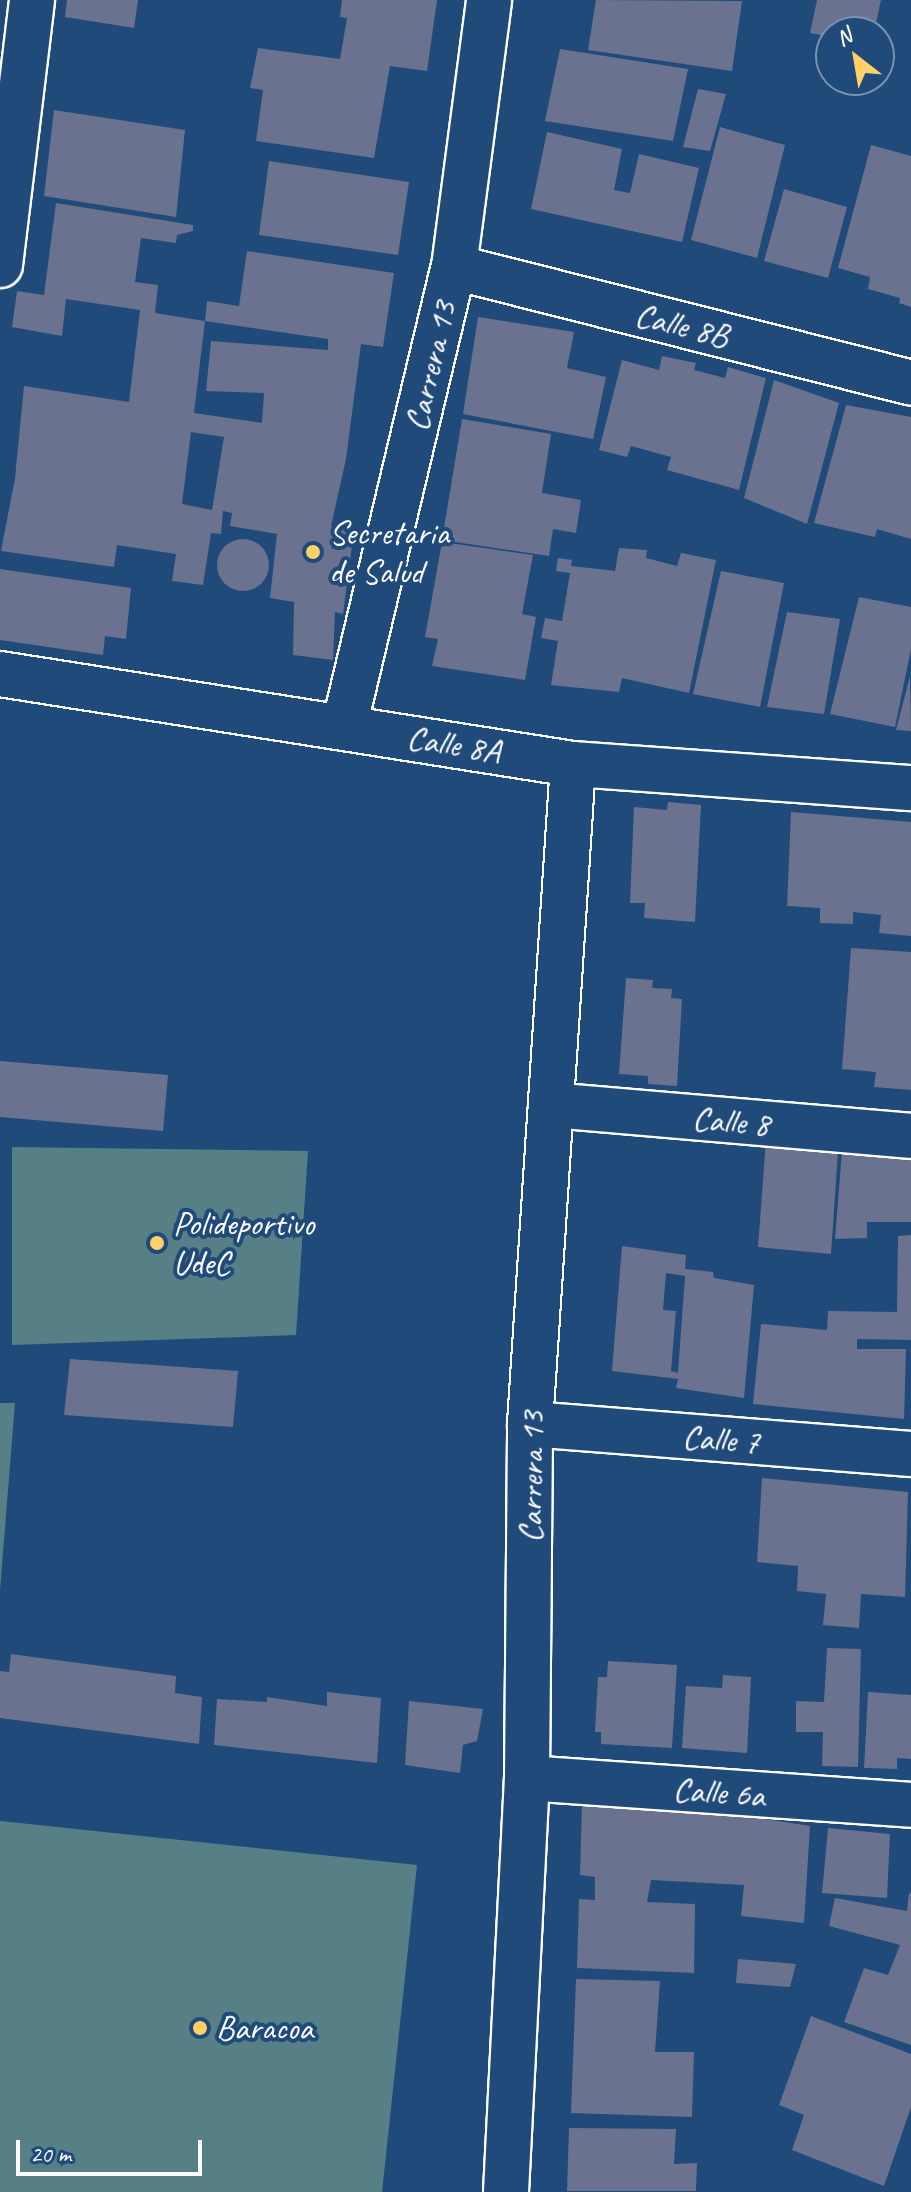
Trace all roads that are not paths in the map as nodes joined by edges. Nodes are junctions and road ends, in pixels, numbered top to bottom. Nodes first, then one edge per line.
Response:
1 (32, 0) edge
2 (489, 0) edge
3 (0, 265) edge
4 (454, 267) junction
5 (911, 383) edge
6 (0, 674) edge
7 (344, 727) junction
8 (573, 764) junction
9 (911, 788) edge
10 (551, 1105) junction
11 (911, 1136) edge
12 (530, 1424) junction
13 (911, 1454) edge
14 (527, 1778) junction
15 (911, 1805) edge
16 (506, 2192) edge

1 - 3 street
2 - 4 street, Carrera 13
4 - 5 street, Calle 8B
4 - 7 street, Carrera 13
6 - 7 street, Calle 8A
7 - 8 street, Calle 8A
8 - 9 street, Calle 8A
8 - 10 street, Carrera 13
10 - 11 street, Calle 8
10 - 12 street, Carrera 13
12 - 13 street, Calle 7
12 - 14 street, Carrera 13
14 - 15 street, Calle 6a
14 - 16 street, Carrera 13

